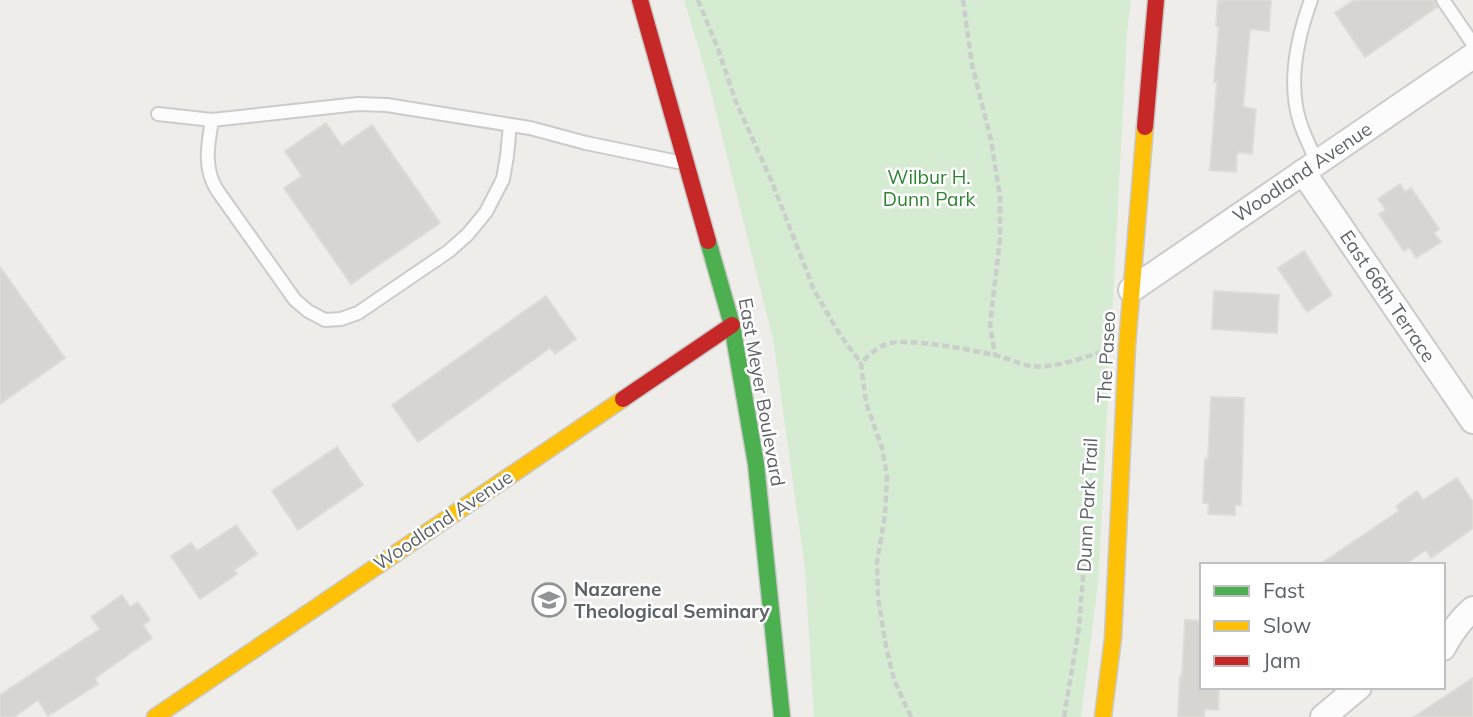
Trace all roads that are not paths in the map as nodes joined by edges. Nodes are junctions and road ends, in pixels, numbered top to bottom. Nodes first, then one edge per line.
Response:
1 (640, 0) edge
2 (1156, 0) edge
3 (1311, 0) edge
4 (1443, 0) edge
5 (1473, 44) edge
6 (1473, 56) edge
7 (158, 114) dead end
8 (212, 120) junction
9 (510, 125) junction
10 (687, 164) junction
11 (1310, 167) junction
12 (1131, 290) junction
13 (732, 325) junction
14 (1473, 421) edge
15 (1473, 603) edge
16 (1473, 609) edge
17 (1445, 611) edge
18 (1445, 645) edge
19 (1357, 689) edge
20 (155, 717) edge
21 (782, 717) edge
22 (1103, 717) edge
23 (1323, 717) edge

1 - 10 main road, East Meyer Boulevard
2 - 12 main road, The Paseo
3 - 11 lane
4 - 5 lane
6 - 11 street, Woodland Avenue
7 - 8 lane
8 - 9 lane
8 - 9 lane
9 - 10 lane
10 - 13 main road, East Meyer Boulevard
11 - 12 street, Woodland Avenue
11 - 14 street, East 66th Terrace
12 - 22 main road, The Paseo
13 - 20 main road, Woodland Avenue
13 - 21 main road, East Meyer Boulevard
15 - 17 street
16 - 18 street
19 - 23 street

